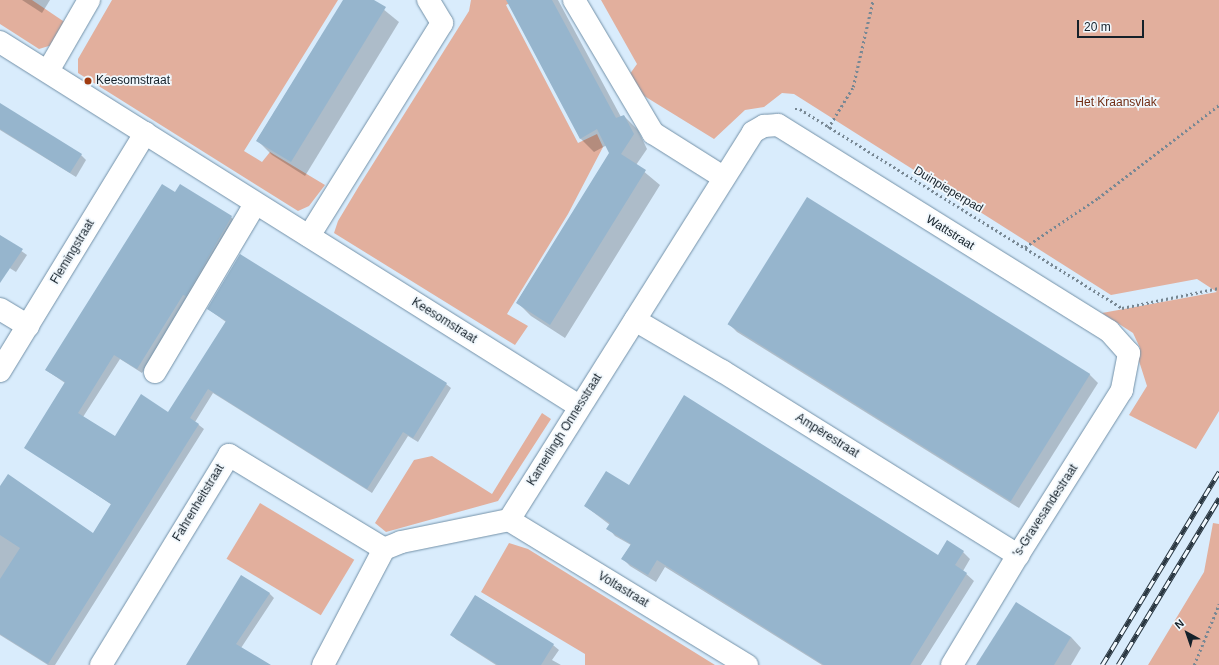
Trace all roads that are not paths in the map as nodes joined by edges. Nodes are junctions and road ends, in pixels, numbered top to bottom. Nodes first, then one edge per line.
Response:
1 (89, 0) edge
2 (428, 0) edge
3 (574, 0) edge
4 (0, 42) edge
5 (48, 71) junction
6 (764, 126) joint
7 (146, 133) junction
8 (723, 177) junction
9 (255, 204) junction
10 (309, 236) junction
11 (0, 309) edge
12 (636, 320) junction
13 (28, 326) junction
14 (1129, 353) joint
15 (0, 371) edge
16 (155, 372) dead end
17 (579, 406) junction
18 (509, 520) junction
19 (384, 549) junction
20 (1018, 555) junction
21 (738, 663) edge
22 (101, 665) edge
23 (323, 665) edge
24 (952, 665) edge

1 - 5 street
2 - 10 street
3 - 8 street
4 - 5 street, Keesomstraat
5 - 7 street, Keesomstraat
6 - 8 street, Kamerlingh Onnesstraat
6 - 14 street, Wattstraat
7 - 9 street, Keesomstraat
7 - 13 street, Flemingstraat
8 - 12 street, Kamerlingh Onnesstraat
9 - 10 street, Keesomstraat
9 - 16 street
10 - 17 street, Keesomstraat
11 - 13 street
12 - 17 street, Kamerlingh Onnesstraat
12 - 20 street, Ampèrestraat
13 - 15 street, Flemingstraat
14 - 20 street, 's-Gravesandestraat
17 - 18 street, Kamerlingh Onnesstraat
18 - 19 street
18 - 21 street, Voltastraat
19 - 22 street, Fahrenheitstraat
19 - 23 street
20 - 24 street, 's-Gravesandestraat

